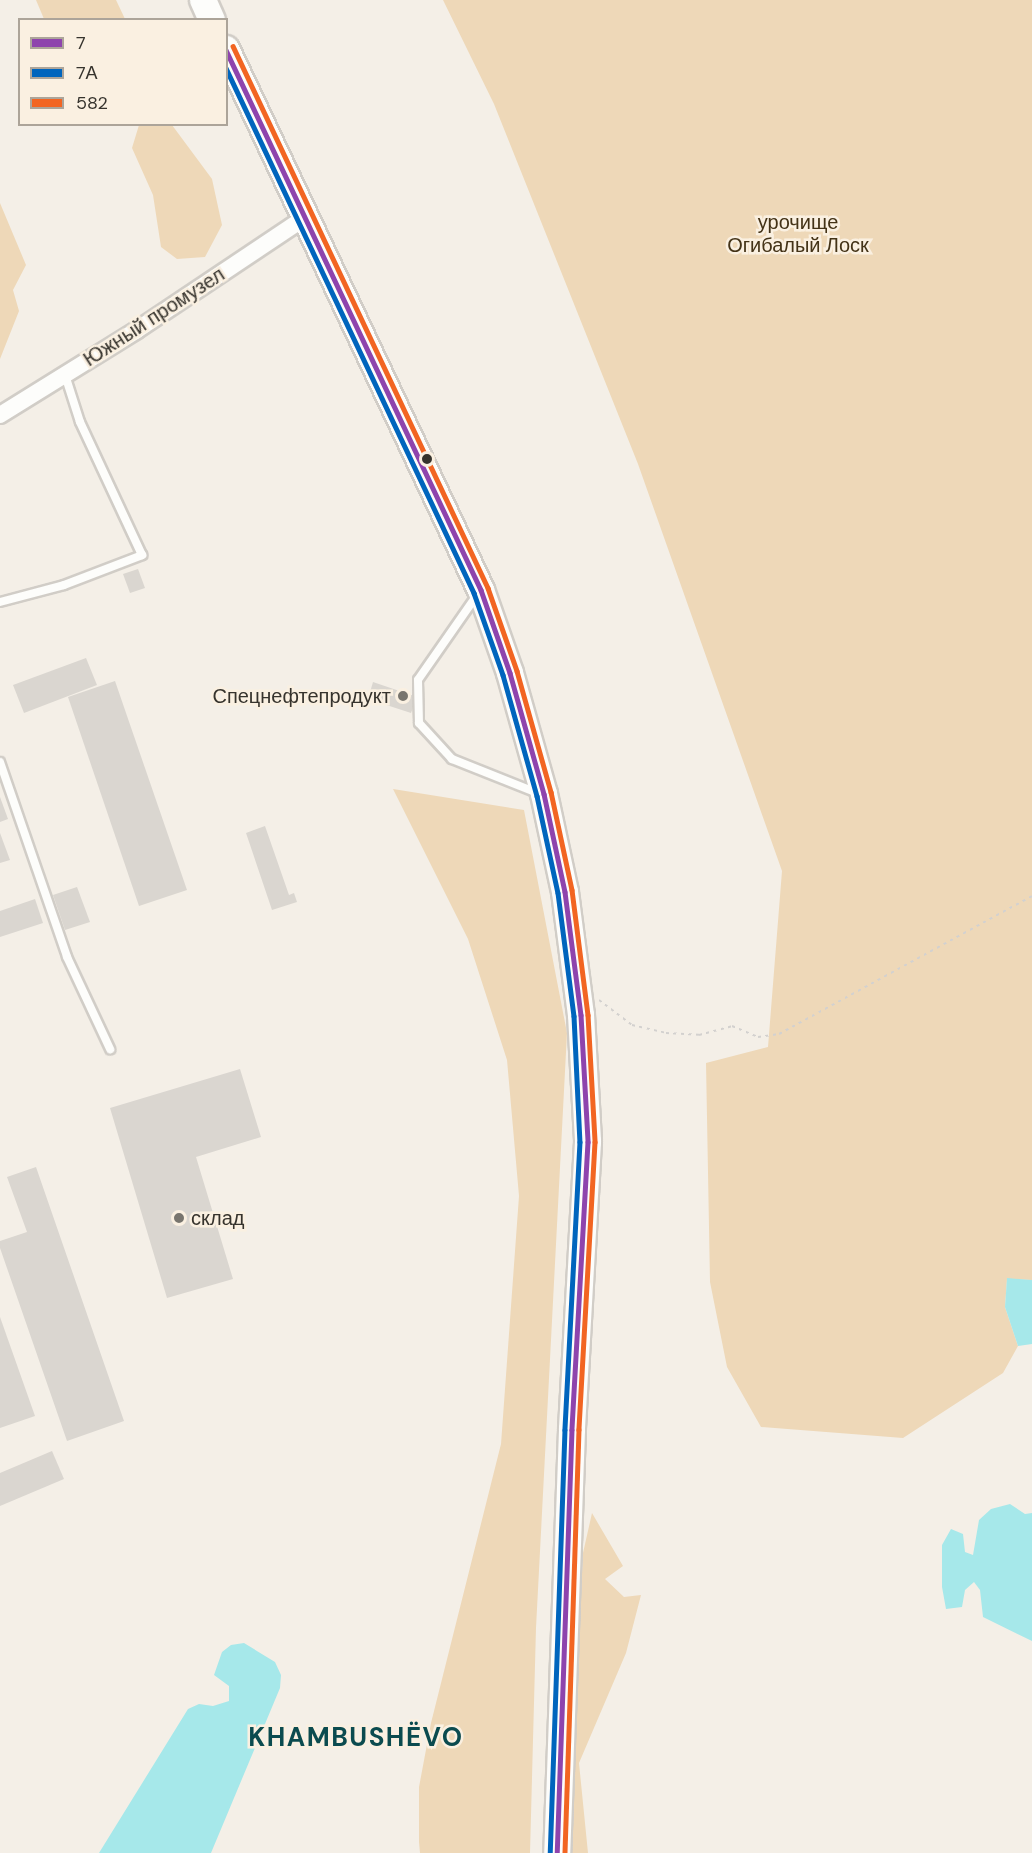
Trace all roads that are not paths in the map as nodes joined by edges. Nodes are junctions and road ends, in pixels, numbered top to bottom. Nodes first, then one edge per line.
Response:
1 (203, 0) edge
2 (211, 18) edge
3 (228, 53) edge
4 (307, 216) junction
5 (65, 375) junction
6 (0, 415) edge
7 (481, 590) junction
8 (0, 602) edge
9 (0, 762) edge
10 (544, 794) junction
11 (110, 1049) dead end
12 (557, 1853) edge

1 - 2 main road
3 - 4 main road
4 - 5 street, Южный промузел
4 - 7 main road
5 - 6 street, Южный промузел
5 - 8 lane
7 - 10 main road
7 - 10 lane
9 - 11 lane
10 - 12 main road

